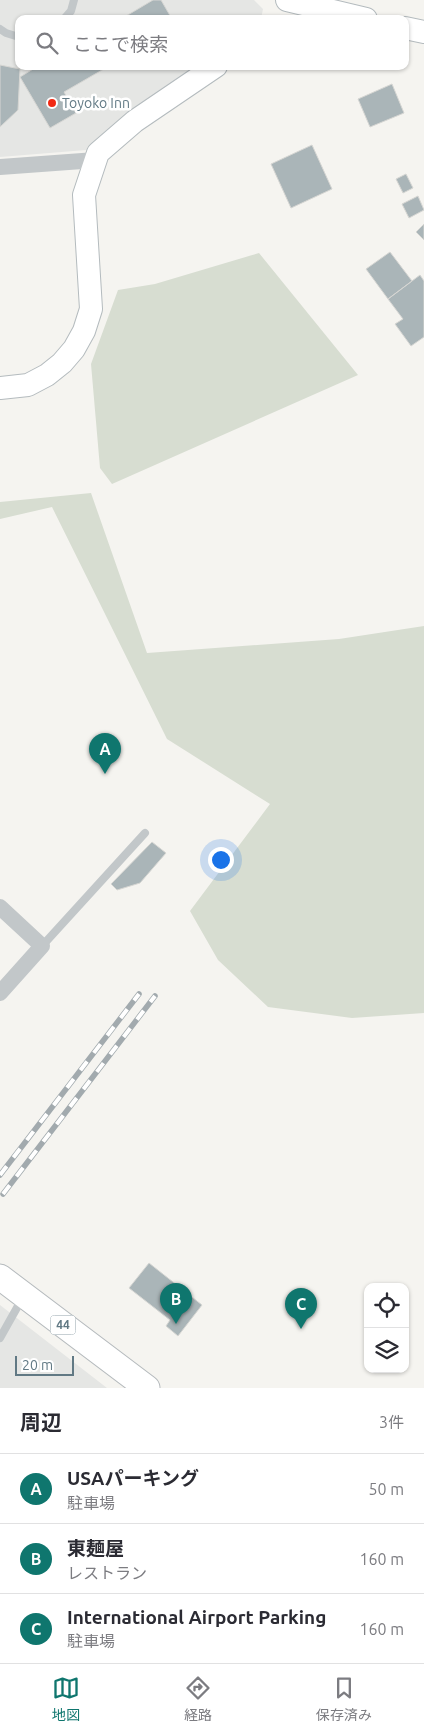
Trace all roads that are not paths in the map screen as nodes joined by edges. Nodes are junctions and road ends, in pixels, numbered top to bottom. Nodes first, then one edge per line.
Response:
1 (74, 0) edge
2 (288, 0) edge
3 (68, 15) edge
4 (283, 15) edge
5 (350, 15) edge
6 (0, 29) edge
7 (409, 29) edge
8 (424, 32) edge
9 (15, 36) edge
10 (210, 70) edge
11 (96, 160) junction
12 (0, 167) edge
13 (0, 388) edge
14 (145, 833) dead end
15 (0, 907) edge
16 (42, 946) junction
17 (0, 993) edge
18 (0, 1277) edge
19 (24, 1295) junction
20 (0, 1338) edge
21 (147, 1388) edge

1 - 3 lane
2 - 4 street
2 - 5 street
6 - 9 lane
7 - 8 street
10 - 11 street
11 - 12 street
11 - 13 street
14 - 16 lane
15 - 16 street
16 - 17 street
18 - 19 main road, 44
19 - 20 lane
19 - 21 main road, 44

